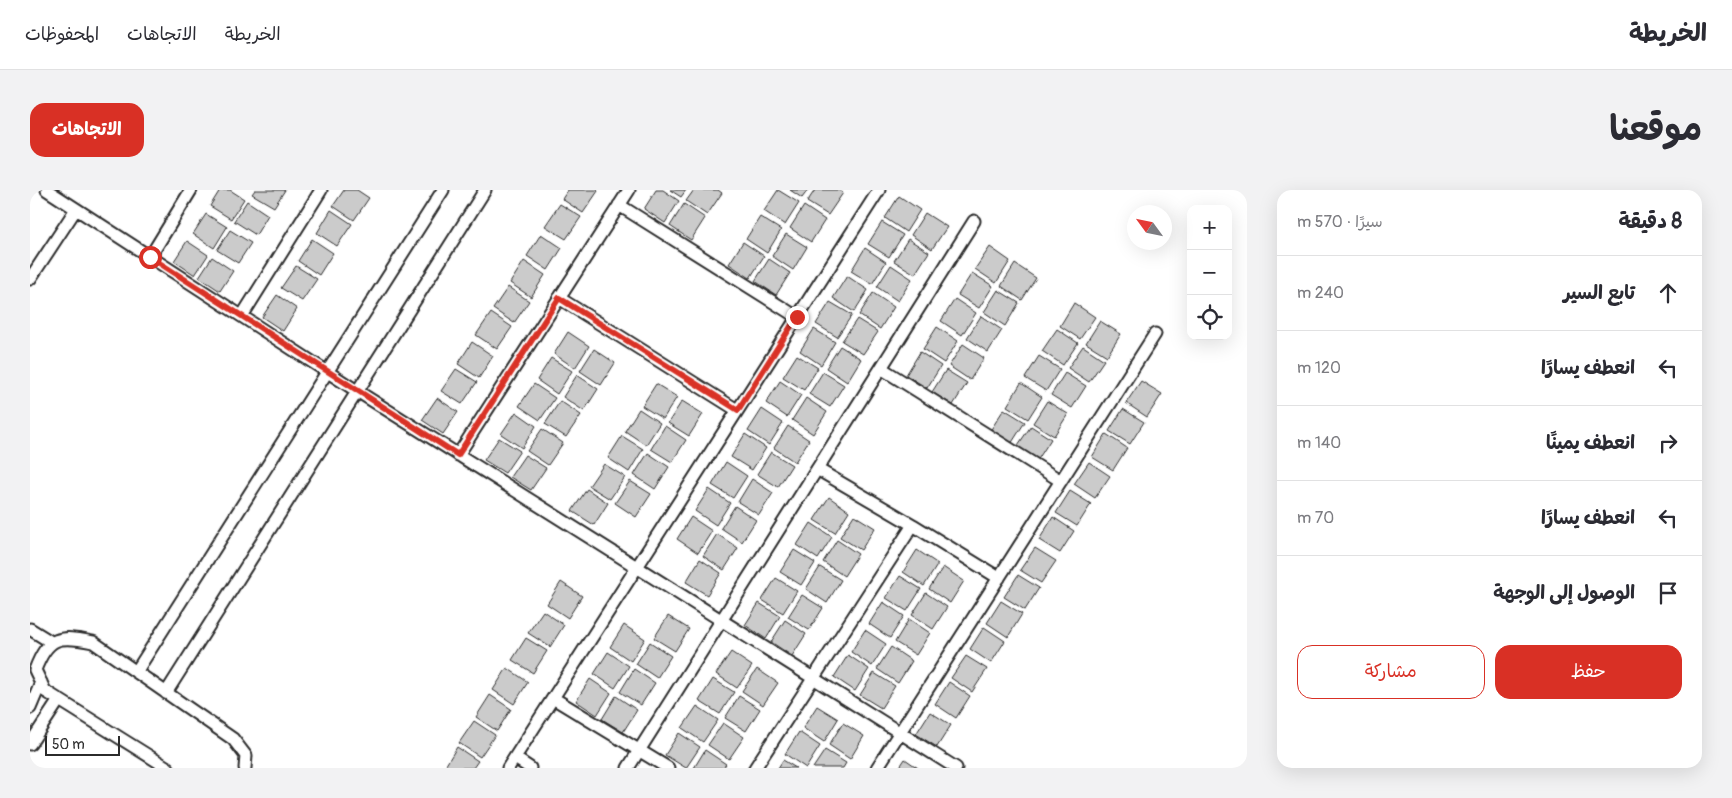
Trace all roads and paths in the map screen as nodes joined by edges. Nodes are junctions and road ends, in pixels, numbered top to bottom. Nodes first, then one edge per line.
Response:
1 (47, 190) edge
2 (191, 190) edge
3 (321, 190) edge
4 (443, 190) edge
5 (485, 190) edge
6 (629, 190) edge
7 (878, 190) edge
8 (62, 194) edge
9 (619, 205) junction
10 (76, 208) junction
11 (974, 221) dead end
12 (150, 257) junction
13 (30, 278) edge
14 (559, 298) junction
15 (242, 316) junction
16 (797, 317) junction
17 (1154, 334) dead end
18 (881, 368) junction
19 (326, 371) junction
20 (357, 391) junction
21 (738, 410) junction
22 (458, 455) junction
23 (817, 469) junction
24 (1061, 481) junction
25 (913, 526) junction
26 (637, 567) junction
27 (999, 578) junction
28 (721, 620) junction
29 (30, 629) edge
30 (51, 642) junction
31 (34, 658) edge
32 (136, 672) junction
33 (814, 678) junction
34 (41, 682) junction
35 (166, 693) junction
36 (553, 698) junction
37 (59, 700) junction
38 (30, 708) edge
39 (900, 733) junction
40 (30, 744) edge
41 (639, 750) junction
42 (511, 763) edge
43 (168, 768) edge
44 (245, 768) edge
45 (530, 768) edge
46 (628, 768) edge
47 (668, 768) edge
48 (756, 768) edge
49 (877, 768) edge
50 (956, 768) edge

1 - 8 street
2 - 12 street
3 - 15 street
4 - 19 street
5 - 20 street
6 - 9 street
7 - 16 street
8 - 10 street
9 - 14 street
9 - 16 street
10 - 12 street
10 - 13 street
11 - 18 street
12 - 15 street
14 - 21 street
14 - 22 street
15 - 19 street
16 - 21 street
17 - 24 street
18 - 23 street
18 - 24 street
19 - 20 street
19 - 32 street
20 - 22 street
20 - 35 street
21 - 26 street
22 - 26 street
23 - 25 street
23 - 28 street
24 - 27 street
25 - 27 street
25 - 33 street
26 - 28 street
26 - 36 street
27 - 39 street
28 - 33 street
28 - 41 street
29 - 30 street
30 - 31 street
30 - 32 street
31 - 34 street
32 - 35 street
33 - 39 street
33 - 48 street
34 - 37 street
34 - 38 street
35 - 44 street
36 - 41 street
36 - 42 street
37 - 40 street
37 - 43 street
39 - 49 street
39 - 50 street
41 - 46 street
41 - 47 street
42 - 45 street

